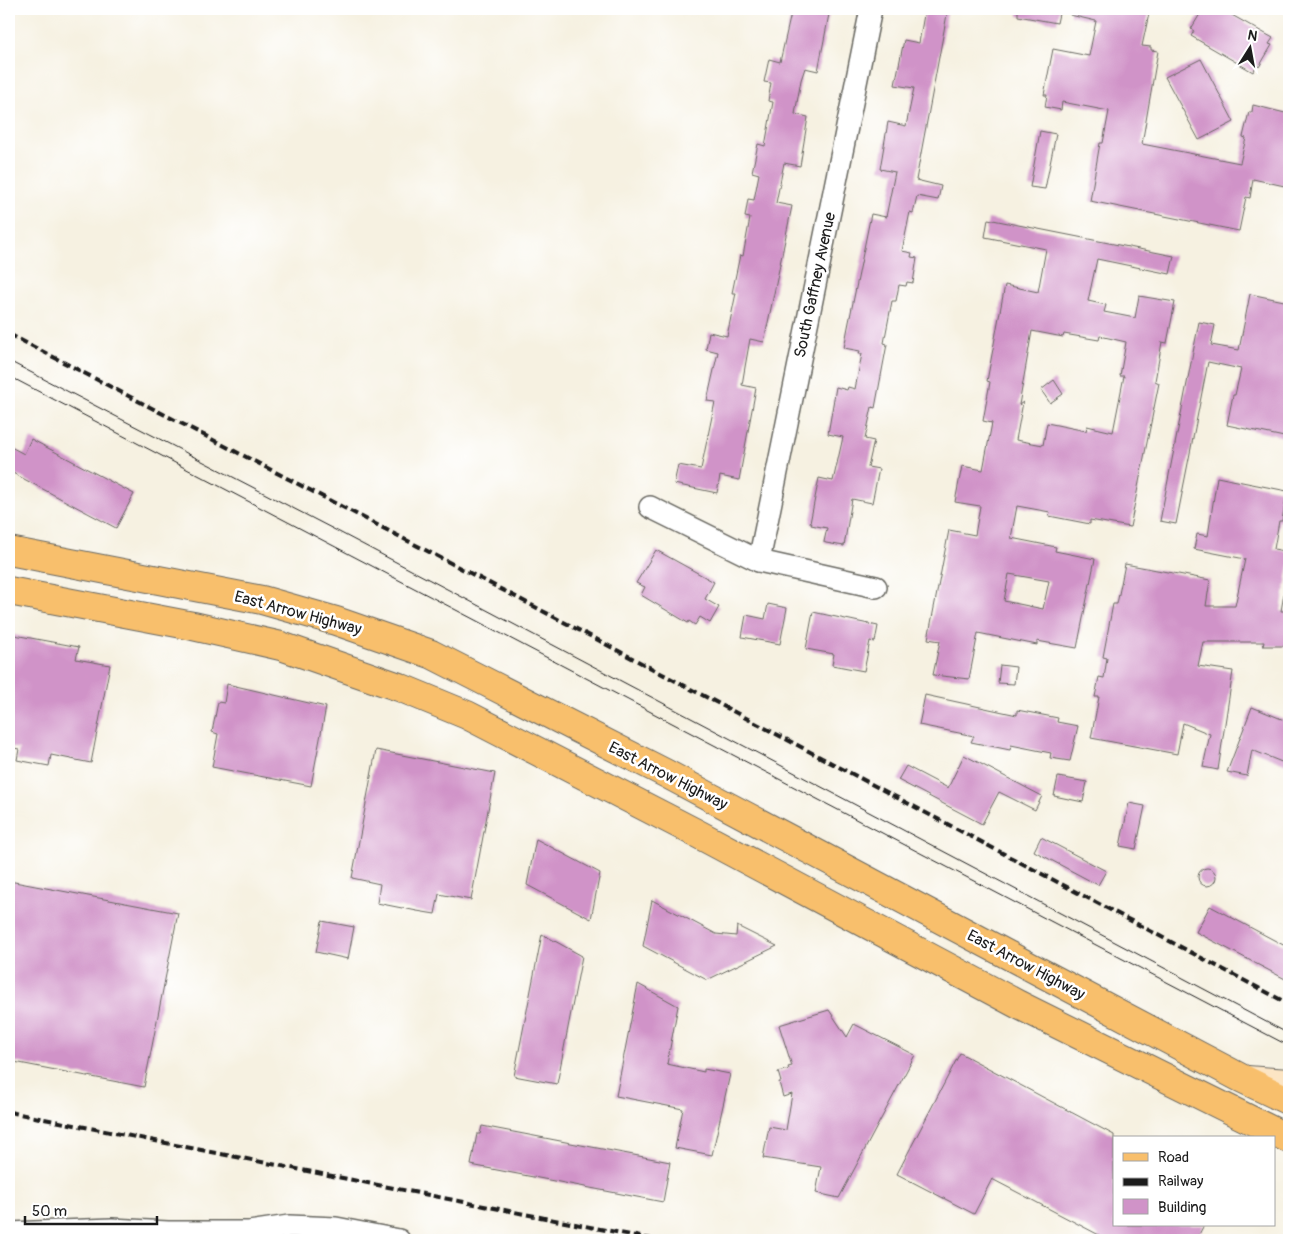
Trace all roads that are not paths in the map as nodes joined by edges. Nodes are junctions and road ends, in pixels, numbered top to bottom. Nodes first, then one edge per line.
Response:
1 (871, 9) edge
2 (650, 507) dead end
3 (9, 551) edge
4 (759, 561) junction
5 (876, 587) dead end
6 (9, 591) edge
7 (1247, 1080) junction
8 (1289, 1083) edge
9 (1289, 1101) edge
10 (1289, 1139) edge
11 (9, 1233) edge
12 (250, 1236) edge
13 (399, 1240) edge

1 - 4 street, South Gaffney Avenue
2 - 4 street
3 - 7 main road, East Arrow Highway
4 - 5 street
6 - 10 main road
7 - 8 main road
7 - 9 main road, East Arrow Highway
11 - 12 street
12 - 13 street

